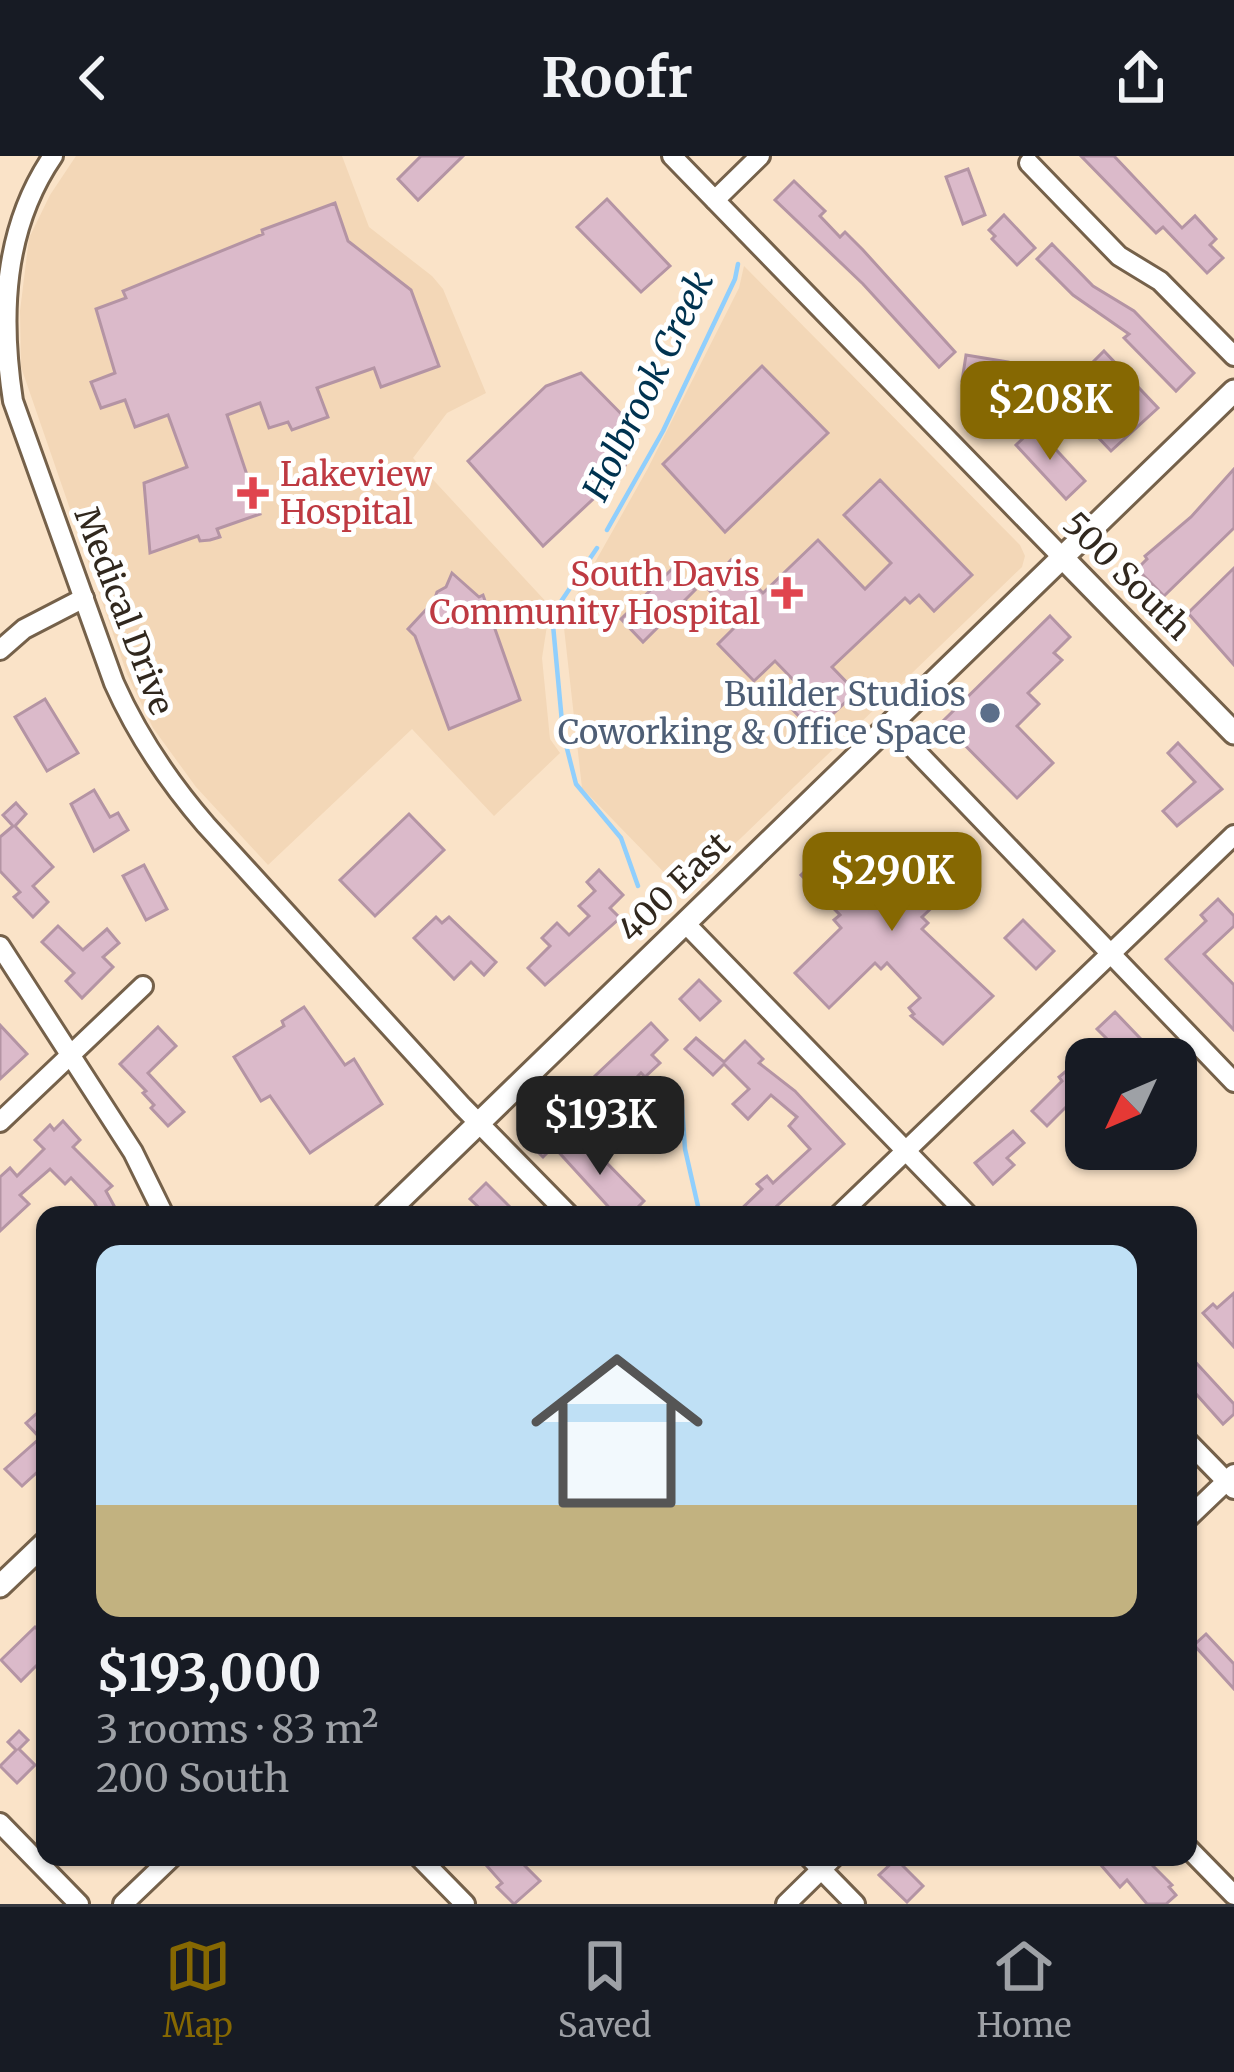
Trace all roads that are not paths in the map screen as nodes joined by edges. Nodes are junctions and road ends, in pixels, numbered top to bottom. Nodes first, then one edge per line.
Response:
1 (53, 156) edge
2 (672, 156) edge
3 (760, 156) edge
4 (1029, 163) dead end
5 (715, 200) junction
6 (1234, 356) edge
7 (1234, 391) edge
8 (1062, 557) junction
9 (83, 598) junction
10 (0, 650) edge
11 (890, 724) junction
12 (1234, 733) edge
13 (1234, 835) edge
14 (685, 923) junction
15 (0, 946) edge
16 (1111, 954) junction
17 (142, 986) dead end
18 (71, 1055) junction
19 (1234, 1082) edge
20 (0, 1122) edge
21 (478, 1123) junction
22 (906, 1151) junction
23 (160, 1206) edge
24 (393, 1206) edge
25 (560, 1206) edge
26 (848, 1206) edge
27 (959, 1206) edge
28 (1197, 1450) edge
29 (1231, 1482) edge
30 (1197, 1510) edge
31 (36, 1552) edge
32 (0, 1586) edge
33 (0, 1823) edge
34 (1197, 1857) edge
35 (36, 1860) edge
36 (42, 1866) edge
37 (163, 1866) edge
38 (428, 1866) edge
39 (818, 1866) edge
40 (826, 1866) edge
41 (1234, 1895) edge
42 (79, 1904) edge
43 (123, 1904) edge
44 (465, 1904) edge
45 (786, 1904) edge
46 (855, 1904) edge

1 - 9 street, Medical Drive
2 - 5 street, 500 South
3 - 5 street
4 - 6 street
5 - 8 street, 500 South
7 - 8 main road, 400 East
8 - 11 main road, 400 East
8 - 12 main road, 500 South
9 - 10 street
9 - 21 street, Medical Drive
11 - 14 main road, 400 East
11 - 16 street
13 - 16 street
14 - 21 main road, 400 East
14 - 22 street
15 - 18 street
16 - 19 street
16 - 22 street
17 - 18 street
18 - 20 street
18 - 23 street
21 - 24 main road, 400 East
21 - 25 street, Medical Drive
22 - 26 street
22 - 27 street
28 - 29 street
29 - 30 street
31 - 32 main road
33 - 35 street
34 - 41 street
36 - 42 street
37 - 43 street
38 - 44 street
39 - 45 street
40 - 46 street

